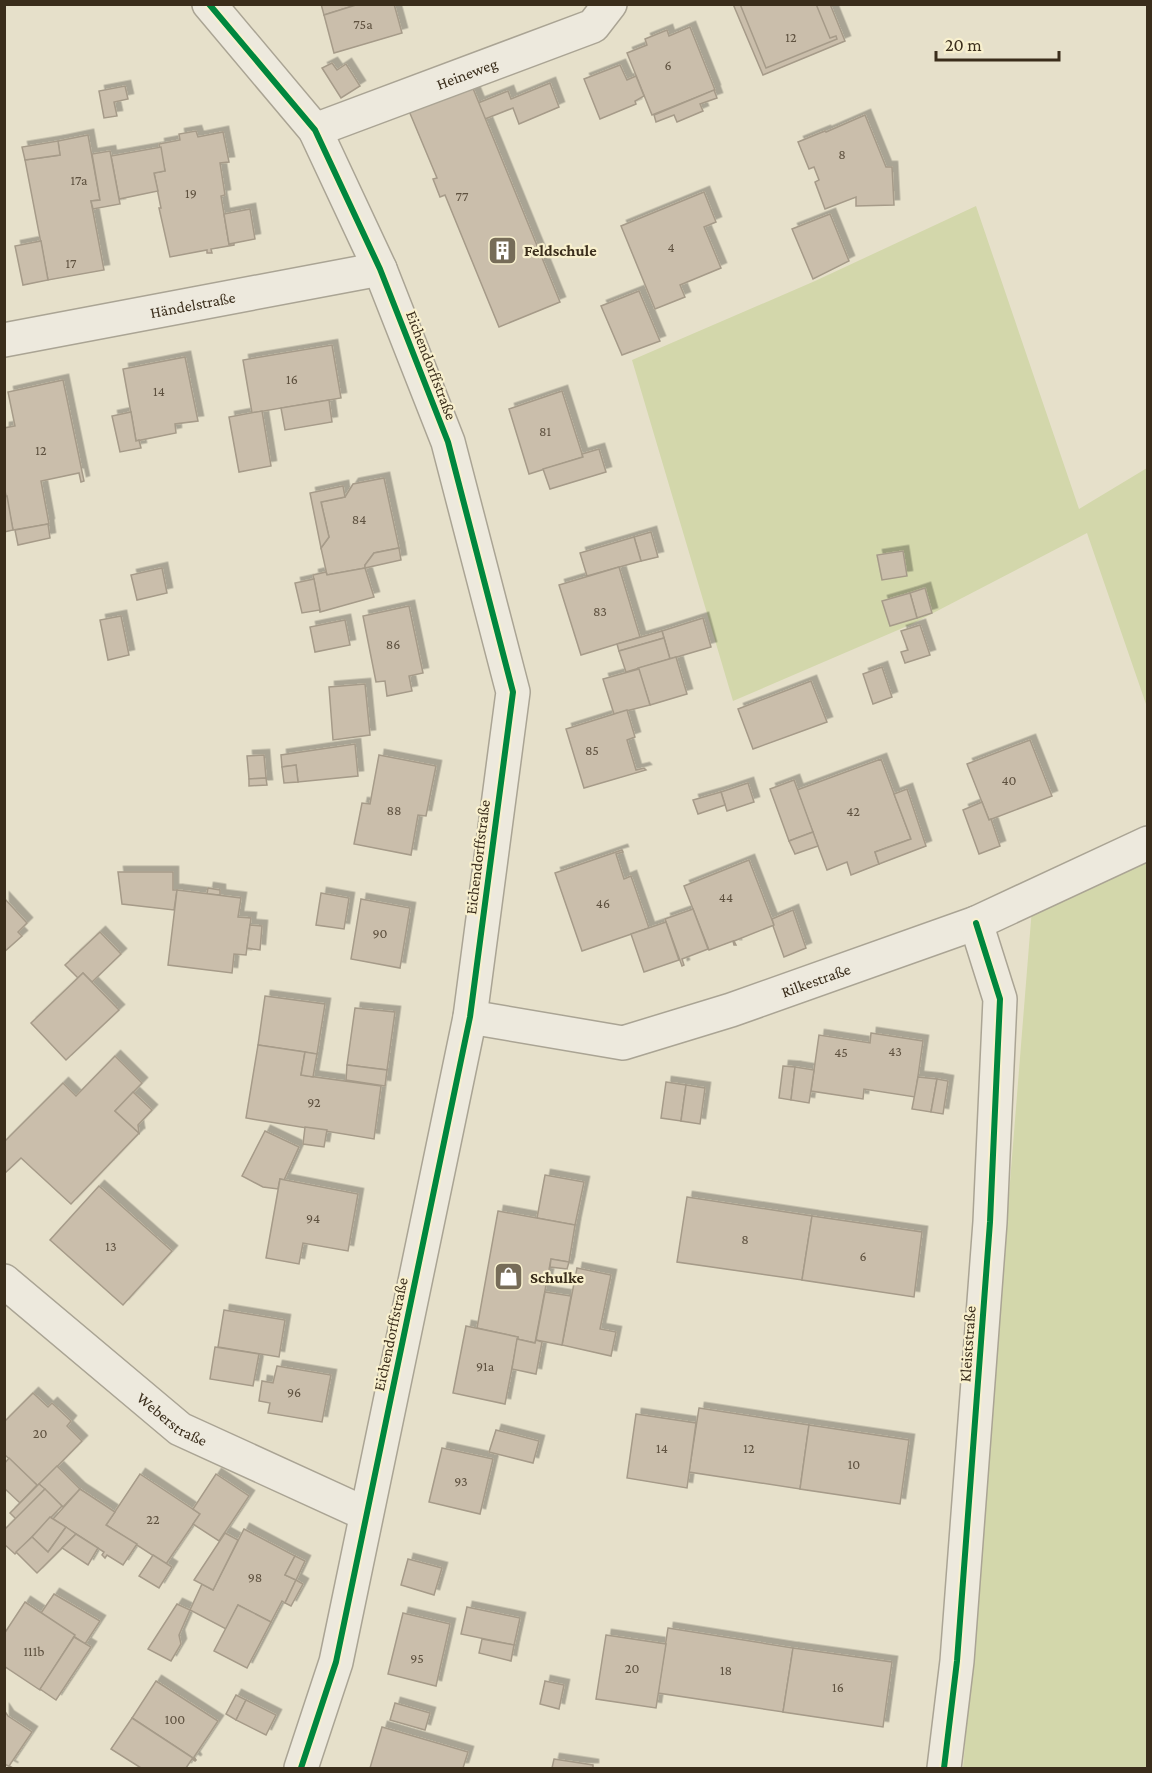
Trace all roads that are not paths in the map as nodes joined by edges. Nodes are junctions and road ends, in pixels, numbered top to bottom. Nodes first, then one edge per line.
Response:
1 (209, 4) edge
2 (610, 4) edge
3 (315, 130) junction
4 (380, 269) junction
5 (4, 340) edge
6 (1148, 843) edge
7 (976, 923) junction
8 (470, 1017) junction
9 (4, 1281) edge
10 (366, 1514) junction
11 (301, 1768) edge
12 (944, 1768) edge

1 - 3 street, Eichendorffstraße
2 - 3 street, Heineweg
3 - 4 street, Eichendorffstraße
4 - 5 street, Händelstraße
4 - 8 street, Eichendorffstraße
6 - 7 street, Rilkestraße
7 - 8 street, Rilkestraße
7 - 12 street, Kleiststraße
8 - 10 street, Eichendorffstraße
9 - 10 street, Weberstraße
10 - 11 street, Eichendorffstraße

